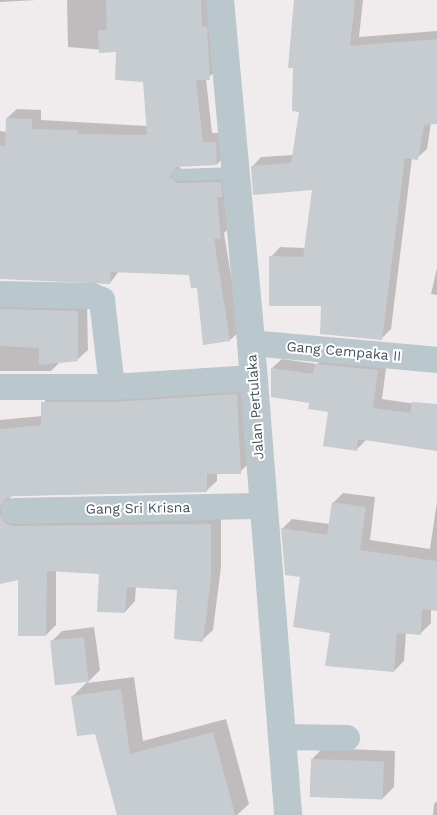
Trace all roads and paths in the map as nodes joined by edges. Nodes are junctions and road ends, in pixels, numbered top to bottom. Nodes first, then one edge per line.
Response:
1 (220, 0) edge
2 (235, 173) junction
3 (177, 176) dead end
4 (0, 294) edge
5 (251, 343) junction
6 (437, 360) edge
7 (253, 378) junction
8 (0, 387) edge
9 (112, 388) junction
10 (263, 506) junction
11 (14, 511) dead end
12 (282, 738) junction
13 (347, 738) dead end
14 (288, 815) edge

1 - 2 street, Jalan Pertulaka
2 - 3 lane
2 - 5 street, Jalan Pertulaka
4 - 9 street
5 - 6 street, Gang Cempaka II
5 - 7 street, Jalan Pertulaka
7 - 9 street
7 - 10 street, Jalan Pertulaka
8 - 9 street
10 - 11 street, Gang Sri Krisna
10 - 12 street, Jalan Pertulaka
12 - 13 street
12 - 14 street, Jalan Pertulaka

